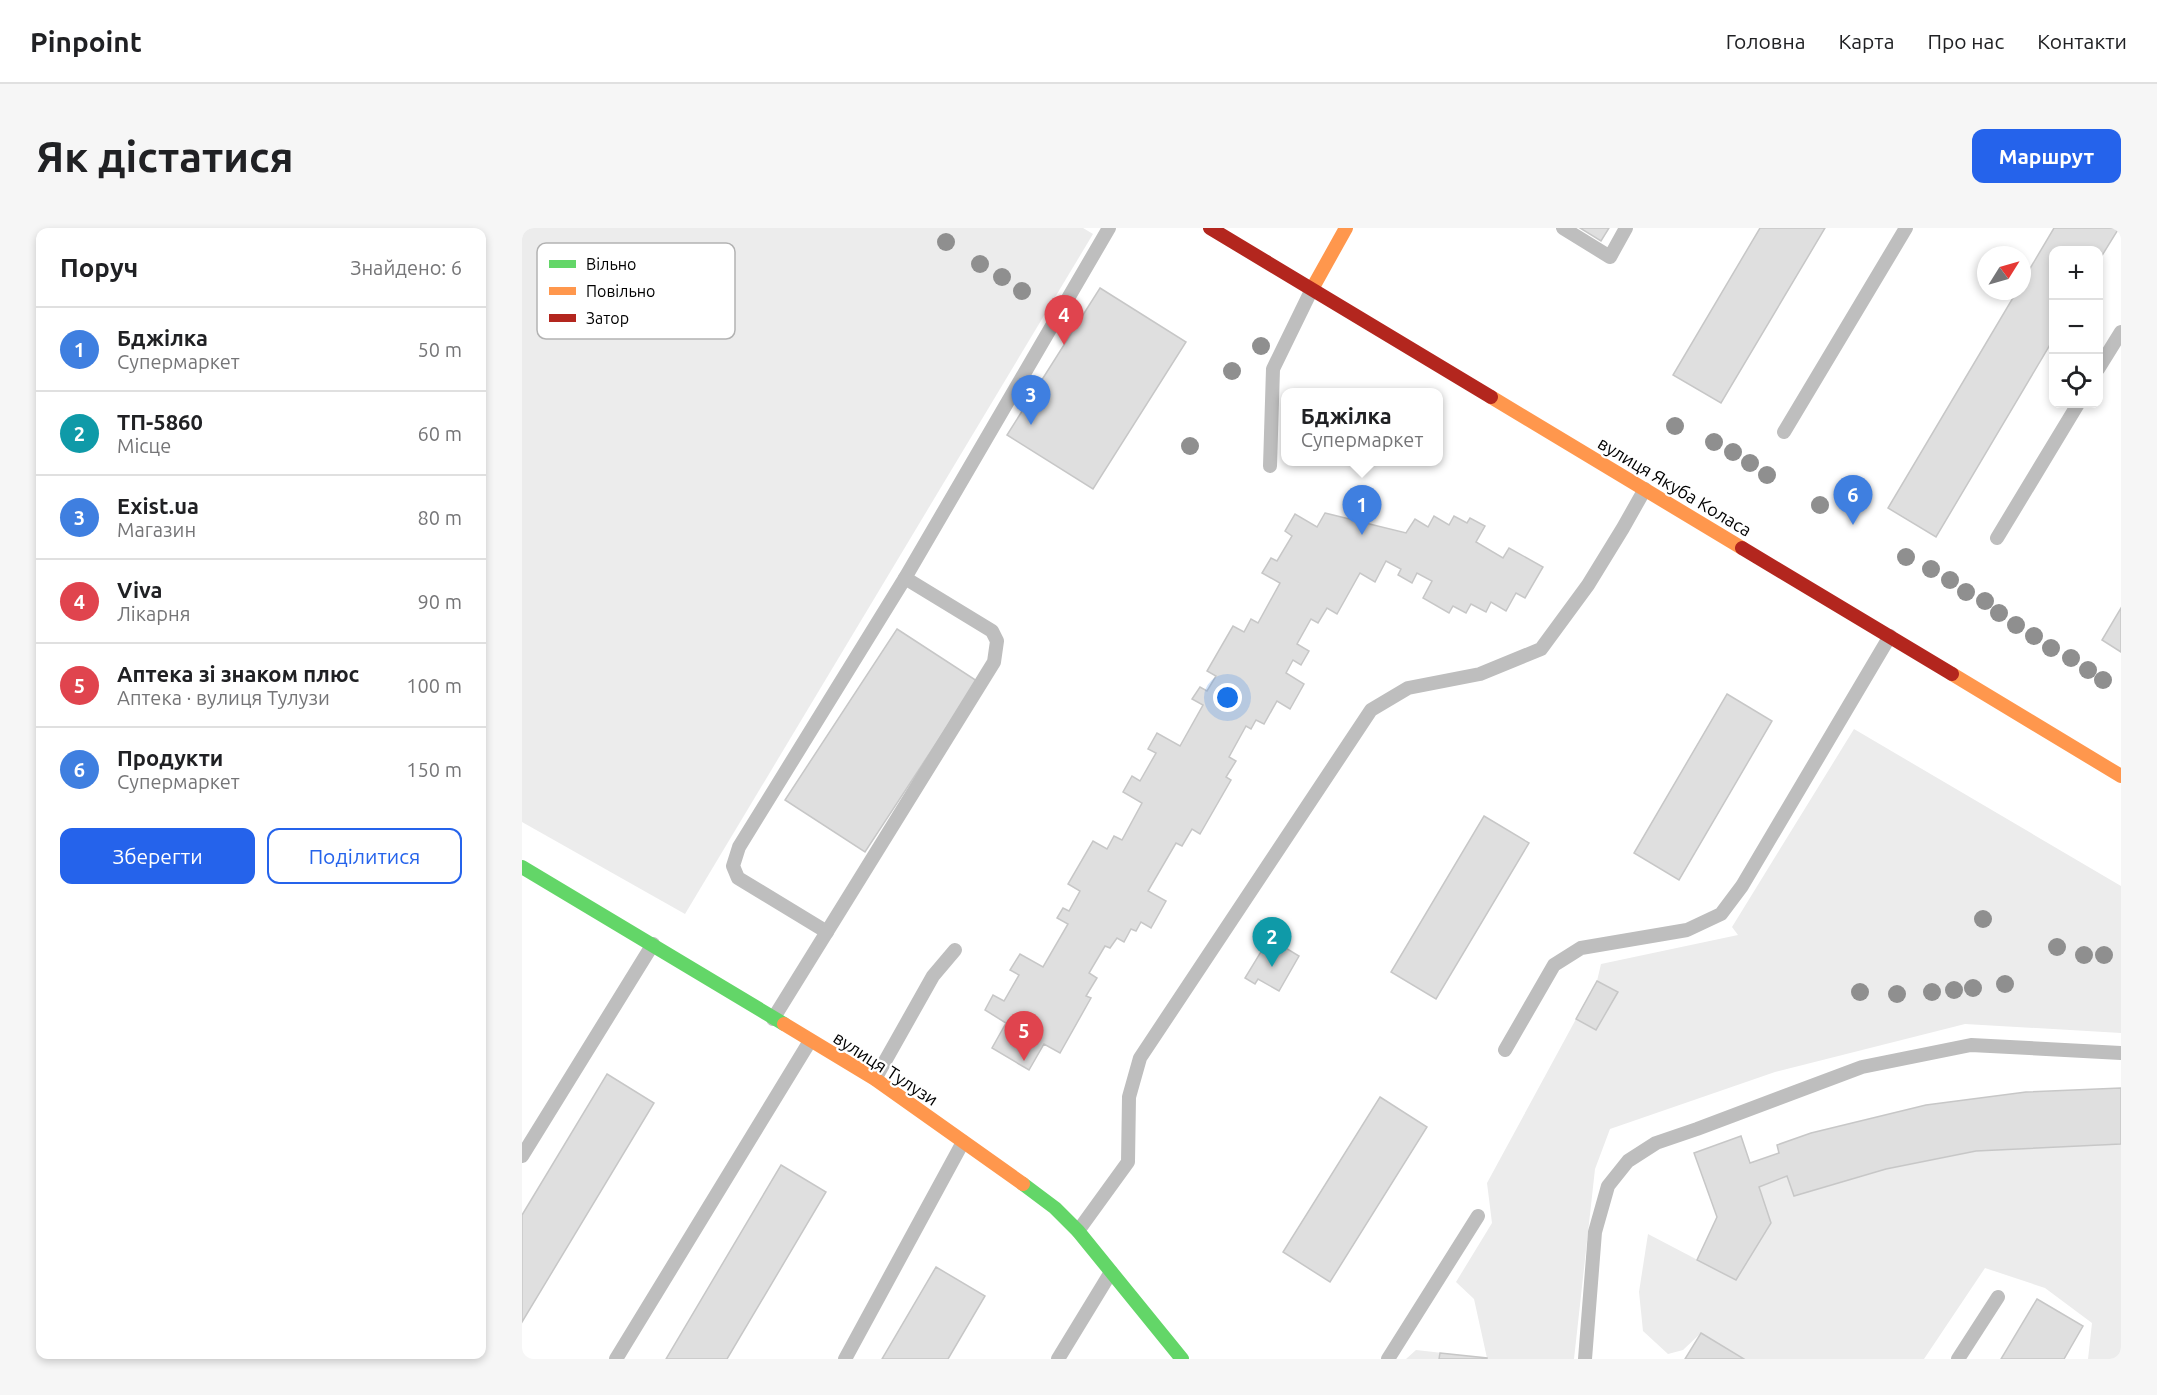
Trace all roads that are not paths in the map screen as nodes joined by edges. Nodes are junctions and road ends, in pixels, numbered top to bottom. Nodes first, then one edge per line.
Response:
1 (1109, 228) edge
2 (1210, 228) edge
3 (1346, 228) edge
4 (1563, 228) edge
5 (1626, 228) edge
6 (1906, 228) edge
7 (1312, 289) junction
8 (2121, 332) edge
9 (2103, 361) edge
10 (2076, 408) edge
11 (1784, 432) dead end
12 (1270, 466) dead end
13 (1644, 489) junction
14 (1997, 538) dead end
15 (905, 578) junction
16 (1890, 636) junction
17 (2121, 776) edge
18 (522, 867) edge
19 (827, 932) junction
20 (653, 944) junction
21 (955, 950) dead end
22 (773, 1019) junction
23 (810, 1041) junction
24 (1505, 1050) dead end
25 (2121, 1053) edge
26 (875, 1080) junction
27 (963, 1142) junction
28 (522, 1156) edge
29 (1478, 1216) dead end
30 (1078, 1231) junction
31 (1111, 1272) junction
32 (1998, 1297) dead end
33 (616, 1359) edge
34 (845, 1359) edge
35 (1058, 1359) edge
36 (1182, 1359) edge
37 (1388, 1359) edge
38 (1585, 1359) edge
39 (1958, 1359) edge

1 - 15 lane
2 - 7 street, вулиця Якуба Коласа
3 - 7 street
4 - 5 lane
6 - 11 lane
7 - 12 lane
7 - 13 street, вулиця Якуба Коласа
8 - 9 lane
10 - 14 lane
13 - 16 street, вулиця Якуба Коласа
13 - 30 lane
15 - 19 lane
15 - 19 lane
16 - 17 street, вулиця Якуба Коласа
16 - 24 lane
18 - 20 street, вулиця Тулузи
19 - 22 lane
20 - 22 street, вулиця Тулузи
20 - 28 lane
21 - 26 lane
22 - 23 street, вулиця Тулузи
23 - 26 street, вулиця Тулузи
23 - 33 lane
25 - 38 lane
26 - 27 street, вулиця Тулузи
27 - 30 street, вулиця Тулузи
27 - 34 lane
29 - 37 lane
30 - 31 street, вулиця Тулузи
31 - 35 lane
31 - 36 street, вулиця Тулузи
32 - 39 lane

